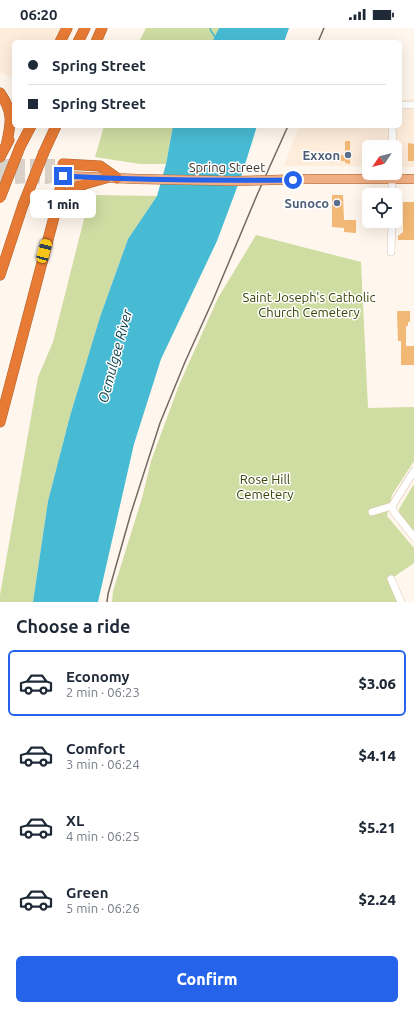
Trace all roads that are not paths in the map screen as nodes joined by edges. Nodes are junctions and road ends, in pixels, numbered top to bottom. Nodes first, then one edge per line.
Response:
1 (67, 28) edge
2 (85, 28) edge
3 (102, 28) edge
4 (61, 40) edge
5 (79, 40) edge
6 (97, 40) edge
7 (0, 93) edge
8 (402, 105) edge
9 (414, 105) edge
10 (15, 128) edge
11 (31, 128) edge
12 (55, 128) edge
13 (392, 128) edge
14 (393, 140) edge
15 (6, 146) junction
16 (0, 157) edge
17 (63, 164) tunnel mouth
18 (58, 175) joint
19 (362, 177) edge
20 (402, 177) edge
21 (106, 178) junction
22 (117, 178) junction
23 (414, 179) edge
24 (0, 198) edge
25 (54, 217) junction
26 (392, 228) edge
27 (391, 252) dead end
28 (0, 275) edge
29 (0, 422) edge
30 (414, 471) edge
31 (392, 506) junction
32 (372, 512) dead end
33 (414, 537) edge
34 (391, 579) dead end
35 (401, 602) edge

1 - 4 highway
2 - 5 highway
3 - 6 highway
7 - 15 highway
8 - 9 street
10 - 15 highway
11 - 24 highway, bridge
12 - 28 highway, bridge
13 - 14 street
15 - 16 highway
17 - 22 highway
18 - 21 main road, Spring Street
18 - 25 highway
19 - 22 main road, Spring Street, bridge
20 - 23 main road, Spring Street
21 - 22 main road, Spring Street
21 - 25 highway
25 - 29 highway
26 - 27 street
30 - 31 street
31 - 32 street
31 - 33 street
34 - 35 street

